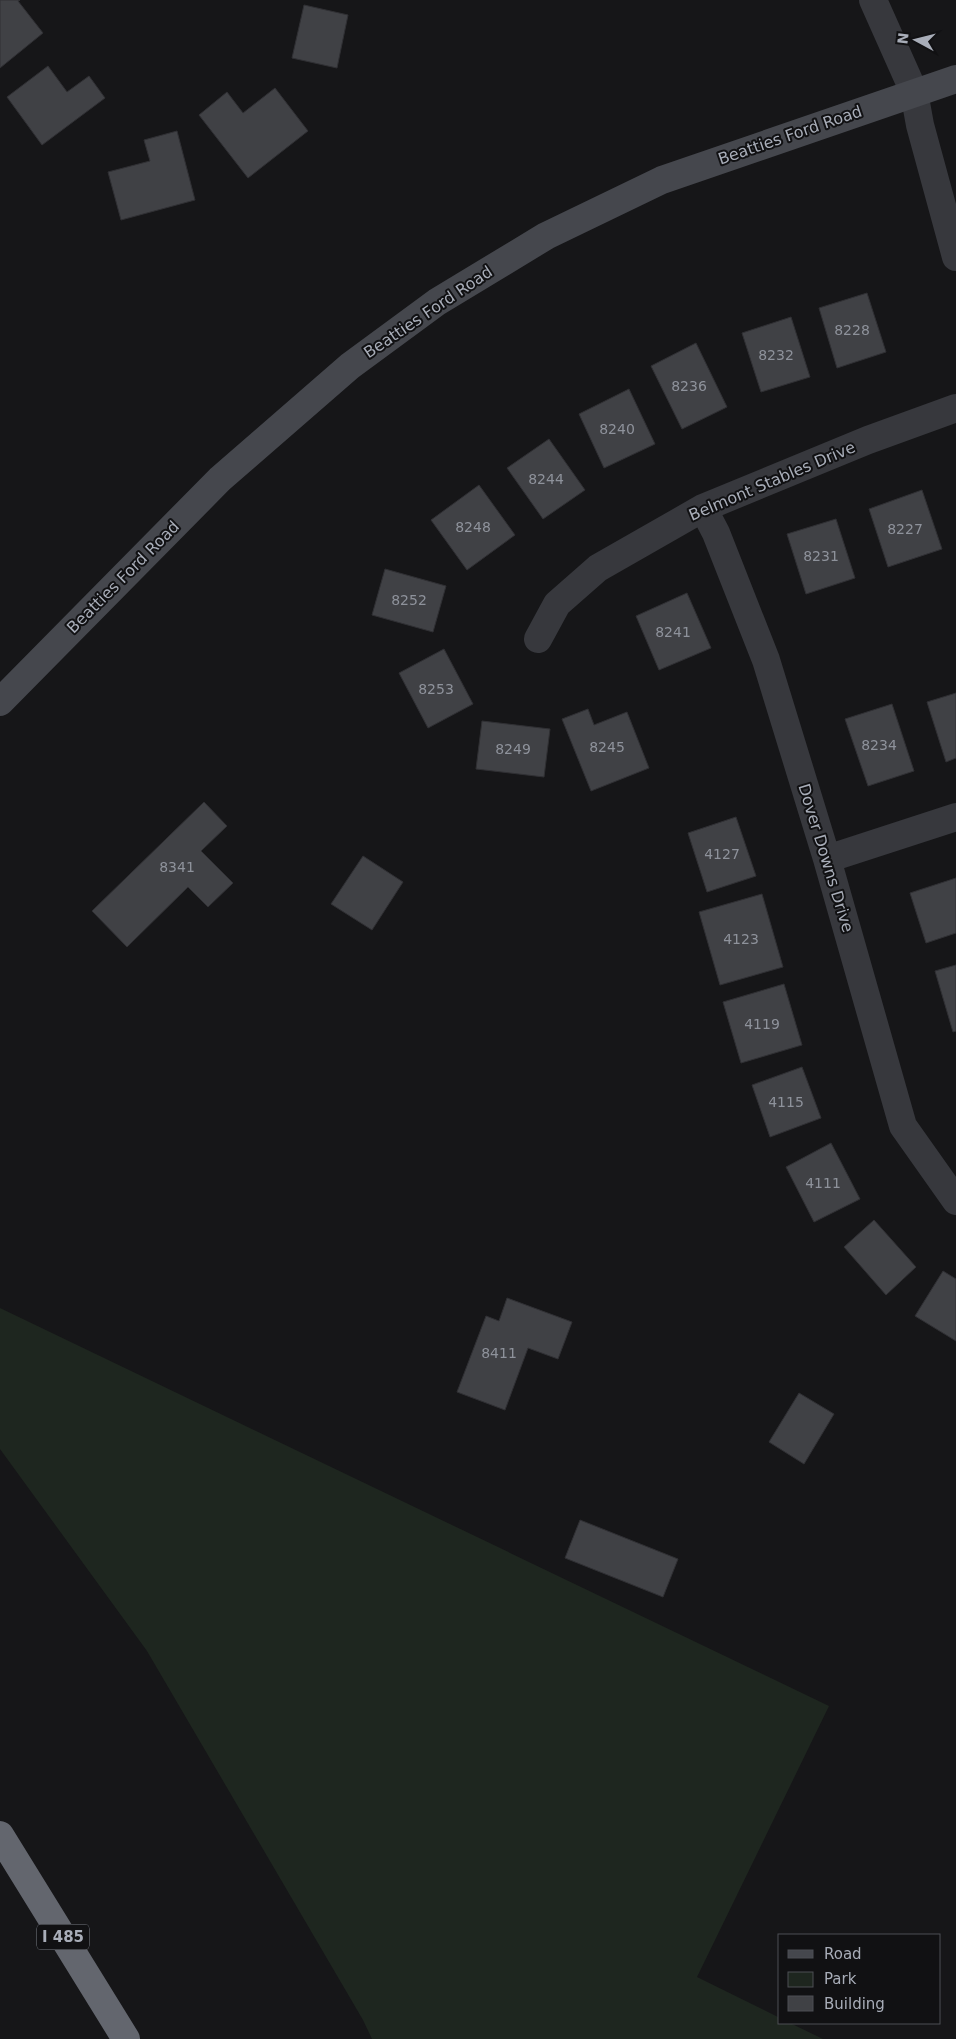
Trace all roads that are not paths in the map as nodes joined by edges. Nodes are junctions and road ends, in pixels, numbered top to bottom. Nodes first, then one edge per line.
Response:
1 (873, 0) edge
2 (956, 78) edge
3 (914, 92) junction
4 (956, 257) edge
5 (956, 408) edge
6 (704, 508) junction
7 (538, 638) dead end
8 (0, 702) edge
9 (956, 817) edge
10 (827, 859) junction
11 (956, 1201) edge
12 (0, 1835) edge
13 (126, 2039) edge

1 - 3 street
2 - 3 main road, Beatties Ford Road
3 - 4 street
3 - 8 main road, Beatties Ford Road
5 - 6 street, Belmont Stables Drive
6 - 7 street, Belmont Stables Drive
6 - 10 street, Dover Downs Drive
9 - 10 street
10 - 11 street, Dover Downs Drive
12 - 13 highway, I 485

